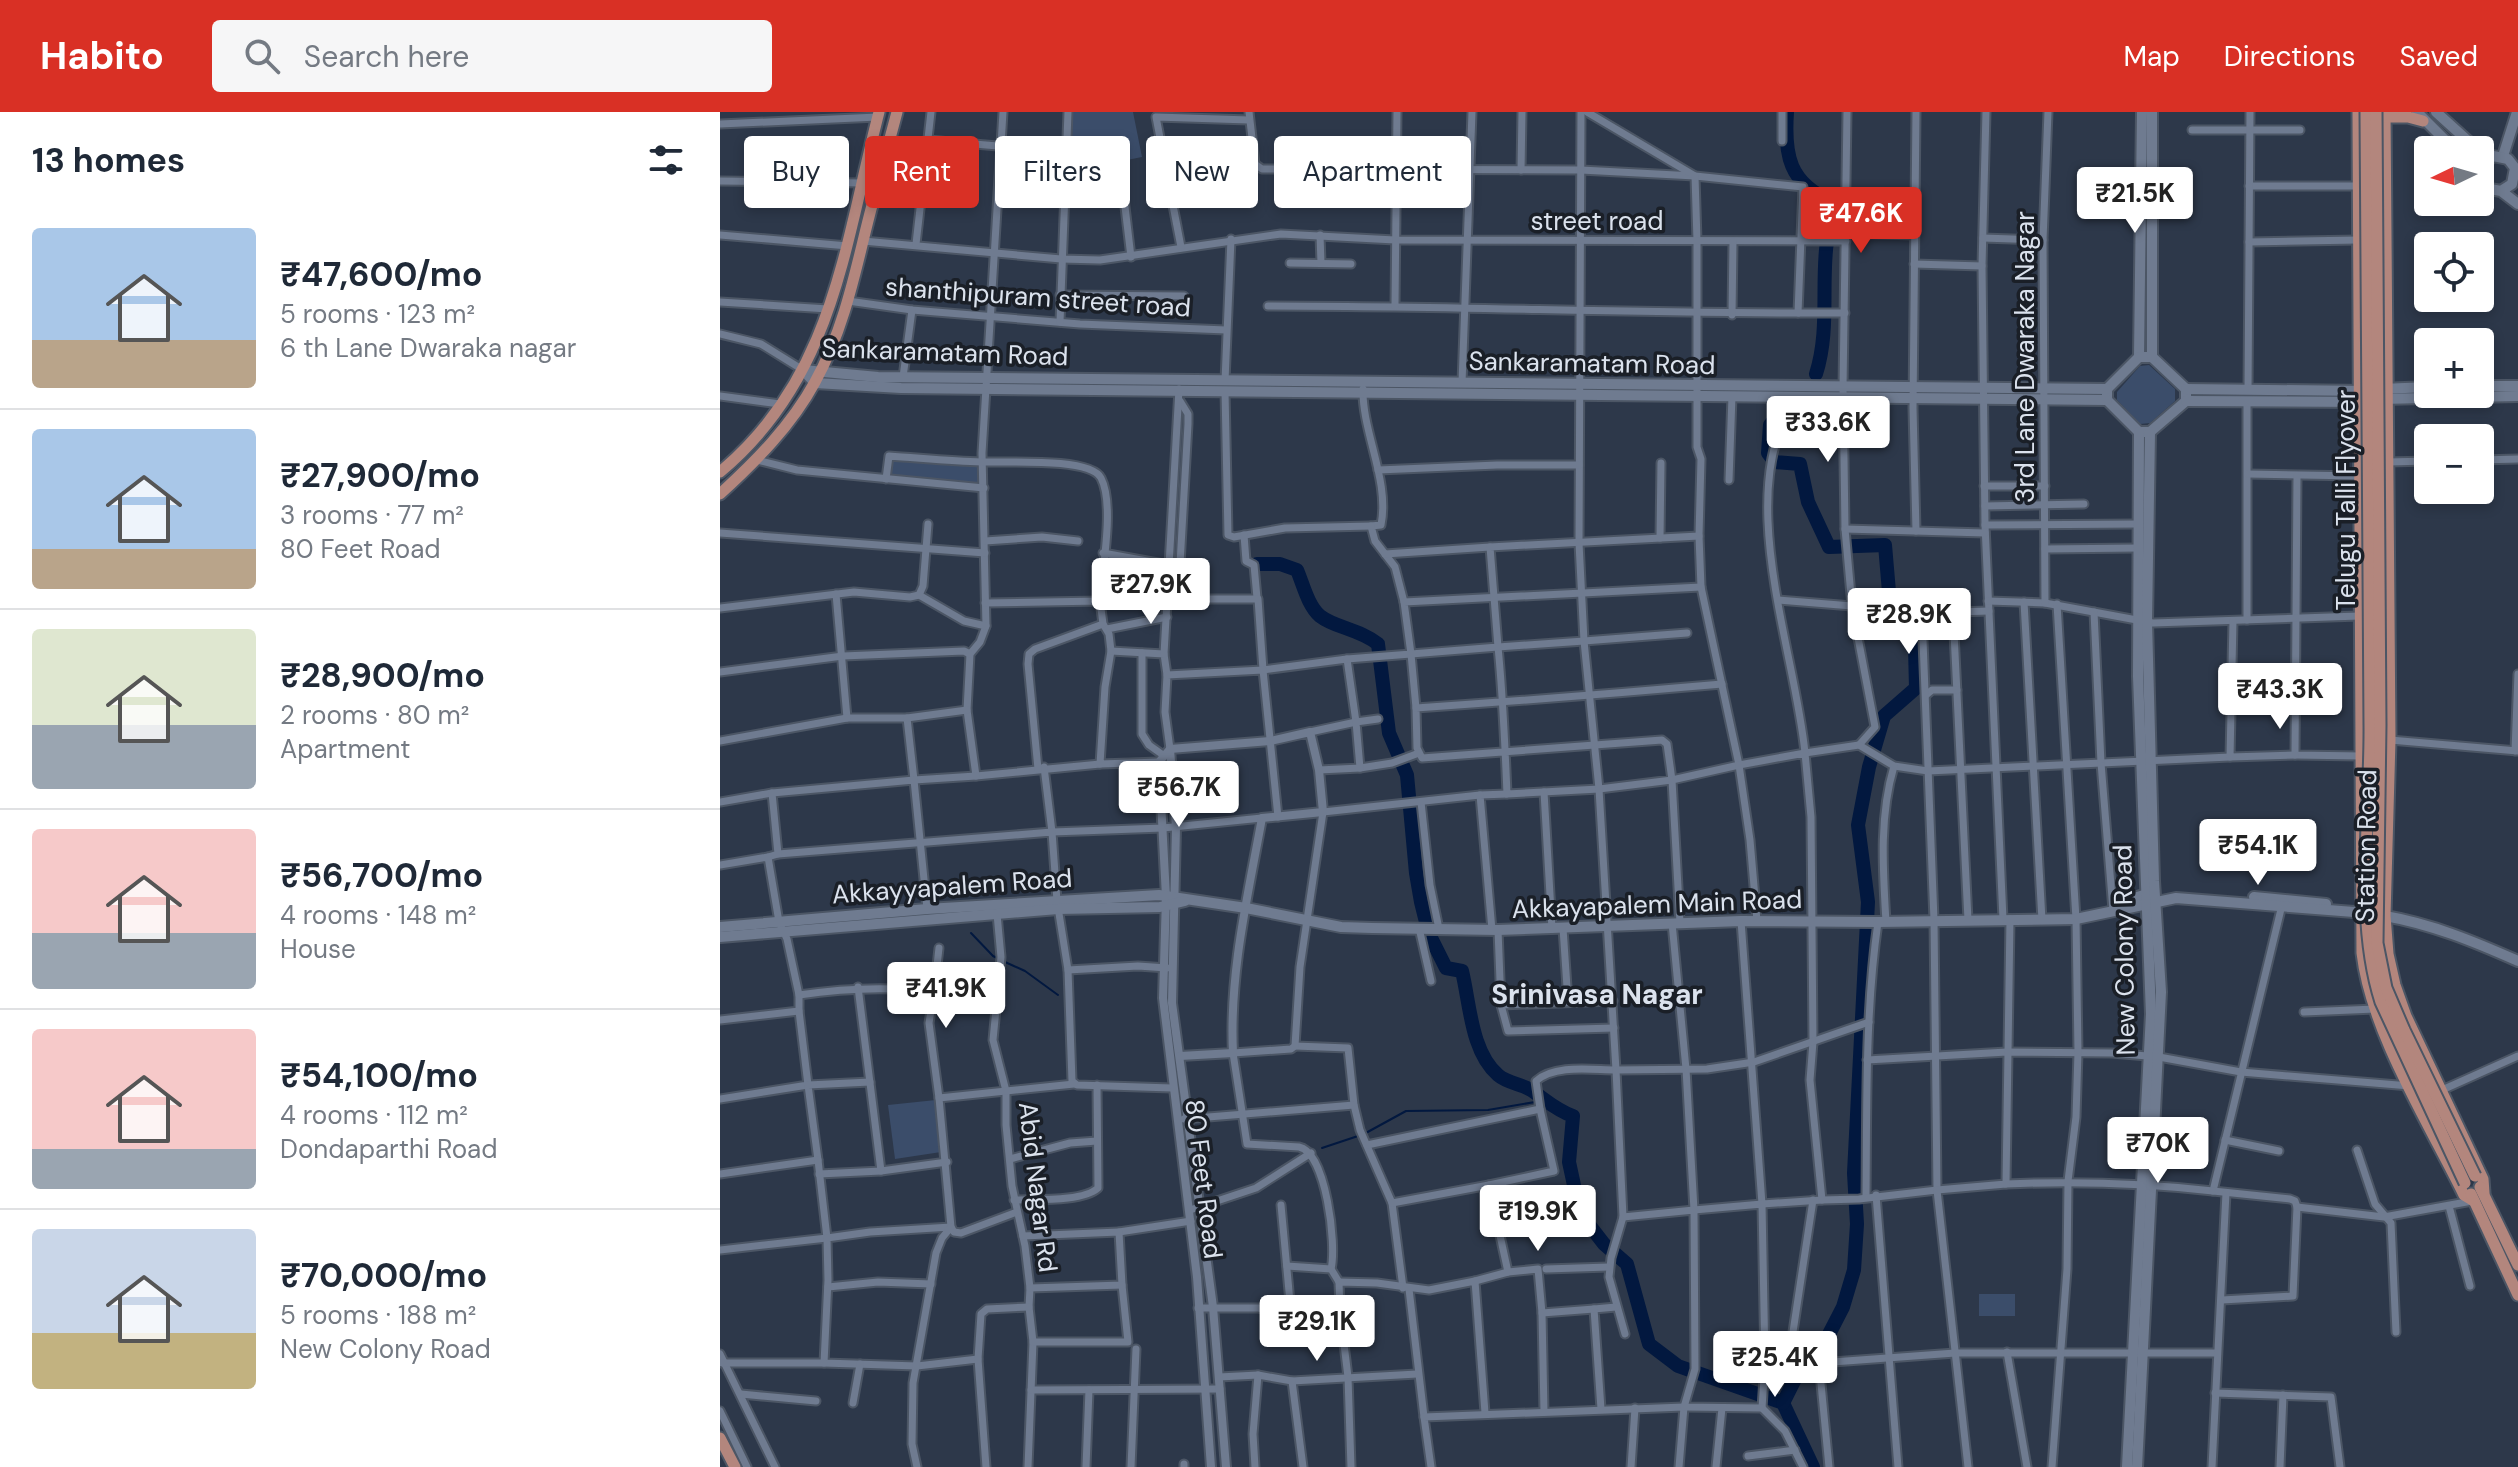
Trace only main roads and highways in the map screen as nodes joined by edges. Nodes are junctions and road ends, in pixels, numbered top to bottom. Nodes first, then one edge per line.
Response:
1 (897, 112) edge
2 (2142, 112) edge
3 (2152, 112) edge
4 (2358, 112) edge
5 (2366, 112) edge
6 (2436, 112) edge
7 (2517, 112) edge
8 (872, 114) edge
9 (2382, 114) edge
10 (2420, 116) edge
11 (2441, 136) edge
12 (2463, 136) edge
13 (2494, 155) edge
14 (2503, 156) junction
15 (2516, 178) edge
16 (2494, 189) edge
17 (2501, 191) junction
18 (2518, 204) edge
19 (2139, 357) junction
20 (2152, 357) junction
21 (803, 370) junction
22 (821, 370) junction
23 (986, 382) junction
24 (815, 383) junction
25 (2494, 386) edge
26 (2518, 386) edge
27 (1363, 388) junction
28 (1581, 389) junction
29 (2186, 389) junction
30 (2414, 389) edge
31 (1698, 391) junction
32 (1843, 393) junction
33 (2385, 394) junction
34 (2107, 395) junction
35 (2518, 396) edge
36 (2358, 398) junction
37 (2186, 401) junction
38 (2145, 432) junction
39 (720, 472) edge
40 (720, 494) edge
41 (2142, 622) junction
42 (2151, 898) junction
43 (1057, 905) junction
44 (2360, 911) junction
45 (2385, 916) junction
46 (781, 926) junction
47 (720, 927) edge
48 (1421, 928) joint
49 (720, 937) edge
50 (2518, 961) edge
51 (2470, 1179) junction
52 (2479, 1197) junction
53 (2518, 1265) edge
54 (2518, 1295) edge
55 (2137, 1354) junction
56 (720, 1438) edge
57 (735, 1467) edge
58 (2127, 1467) edge
59 (2137, 1467) edge

1 - 22 main road
2 - 19 main road
3 - 20 main road
4 - 36 main road
5 - 51 main road, Telugu Talli Flyover, bridge
6 - 12 main road
7 - 14 main road
8 - 21 main road
9 - 10 main road
9 - 33 main road, Station Road
9 - 51 main road, Telugu Talli Flyover, bridge
10 - 11 main road
13 - 14 main road
14 - 15 main road
15 - 17 main road
16 - 17 main road
17 - 18 main road
19 - 20 main road
19 - 34 main road
20 - 29 main road
21 - 22 main road, Sankaramatam Road
21 - 24 main road, Sankaramatam Road
21 - 39 main road
22 - 23 main road, Sankaramatam Road
22 - 24 main road
23 - 24 main road, Sankaramatam Road
23 - 27 main road, Sankaramatam Road
24 - 40 main road
25 - 26 main road
27 - 28 main road, Sankaramatam Road
27 - 28 main road, Sankaramatam Road
28 - 31 main road, Sankaramatam Road
29 - 36 main road
29 - 37 main road
30 - 33 main road
31 - 32 main road, Sankaramatam Road
31 - 32 main road, Sankaramatam Road
32 - 34 main road, Sankaramatam Road
33 - 35 main road
33 - 36 main road
33 - 45 main road, Station Road
34 - 38 main road
36 - 37 main road
36 - 44 main road
37 - 38 main road
38 - 41 main road, New Colony Road
38 - 41 main road, New Colony Road
41 - 42 main road, New Colony Road
42 - 44 main road, Akkayapalem Main Road
42 - 48 main road, Akkayapalem Main Road
42 - 55 main road, New Colony Road
43 - 46 main road
43 - 46 main road, Akkayyapalem Road
43 - 48 main road, Akkayyapalem Road
44 - 52 main road
45 - 50 main road
45 - 52 main road, Station Road
46 - 47 main road, Akkayyapalem Road
46 - 49 main road
51 - 52 main road, Telugu Talli Flyover
52 - 53 main road, Station Road
52 - 54 main road, Station Road
55 - 58 main road, New Colony Road
55 - 59 main road, New Colony Road
56 - 57 main road

